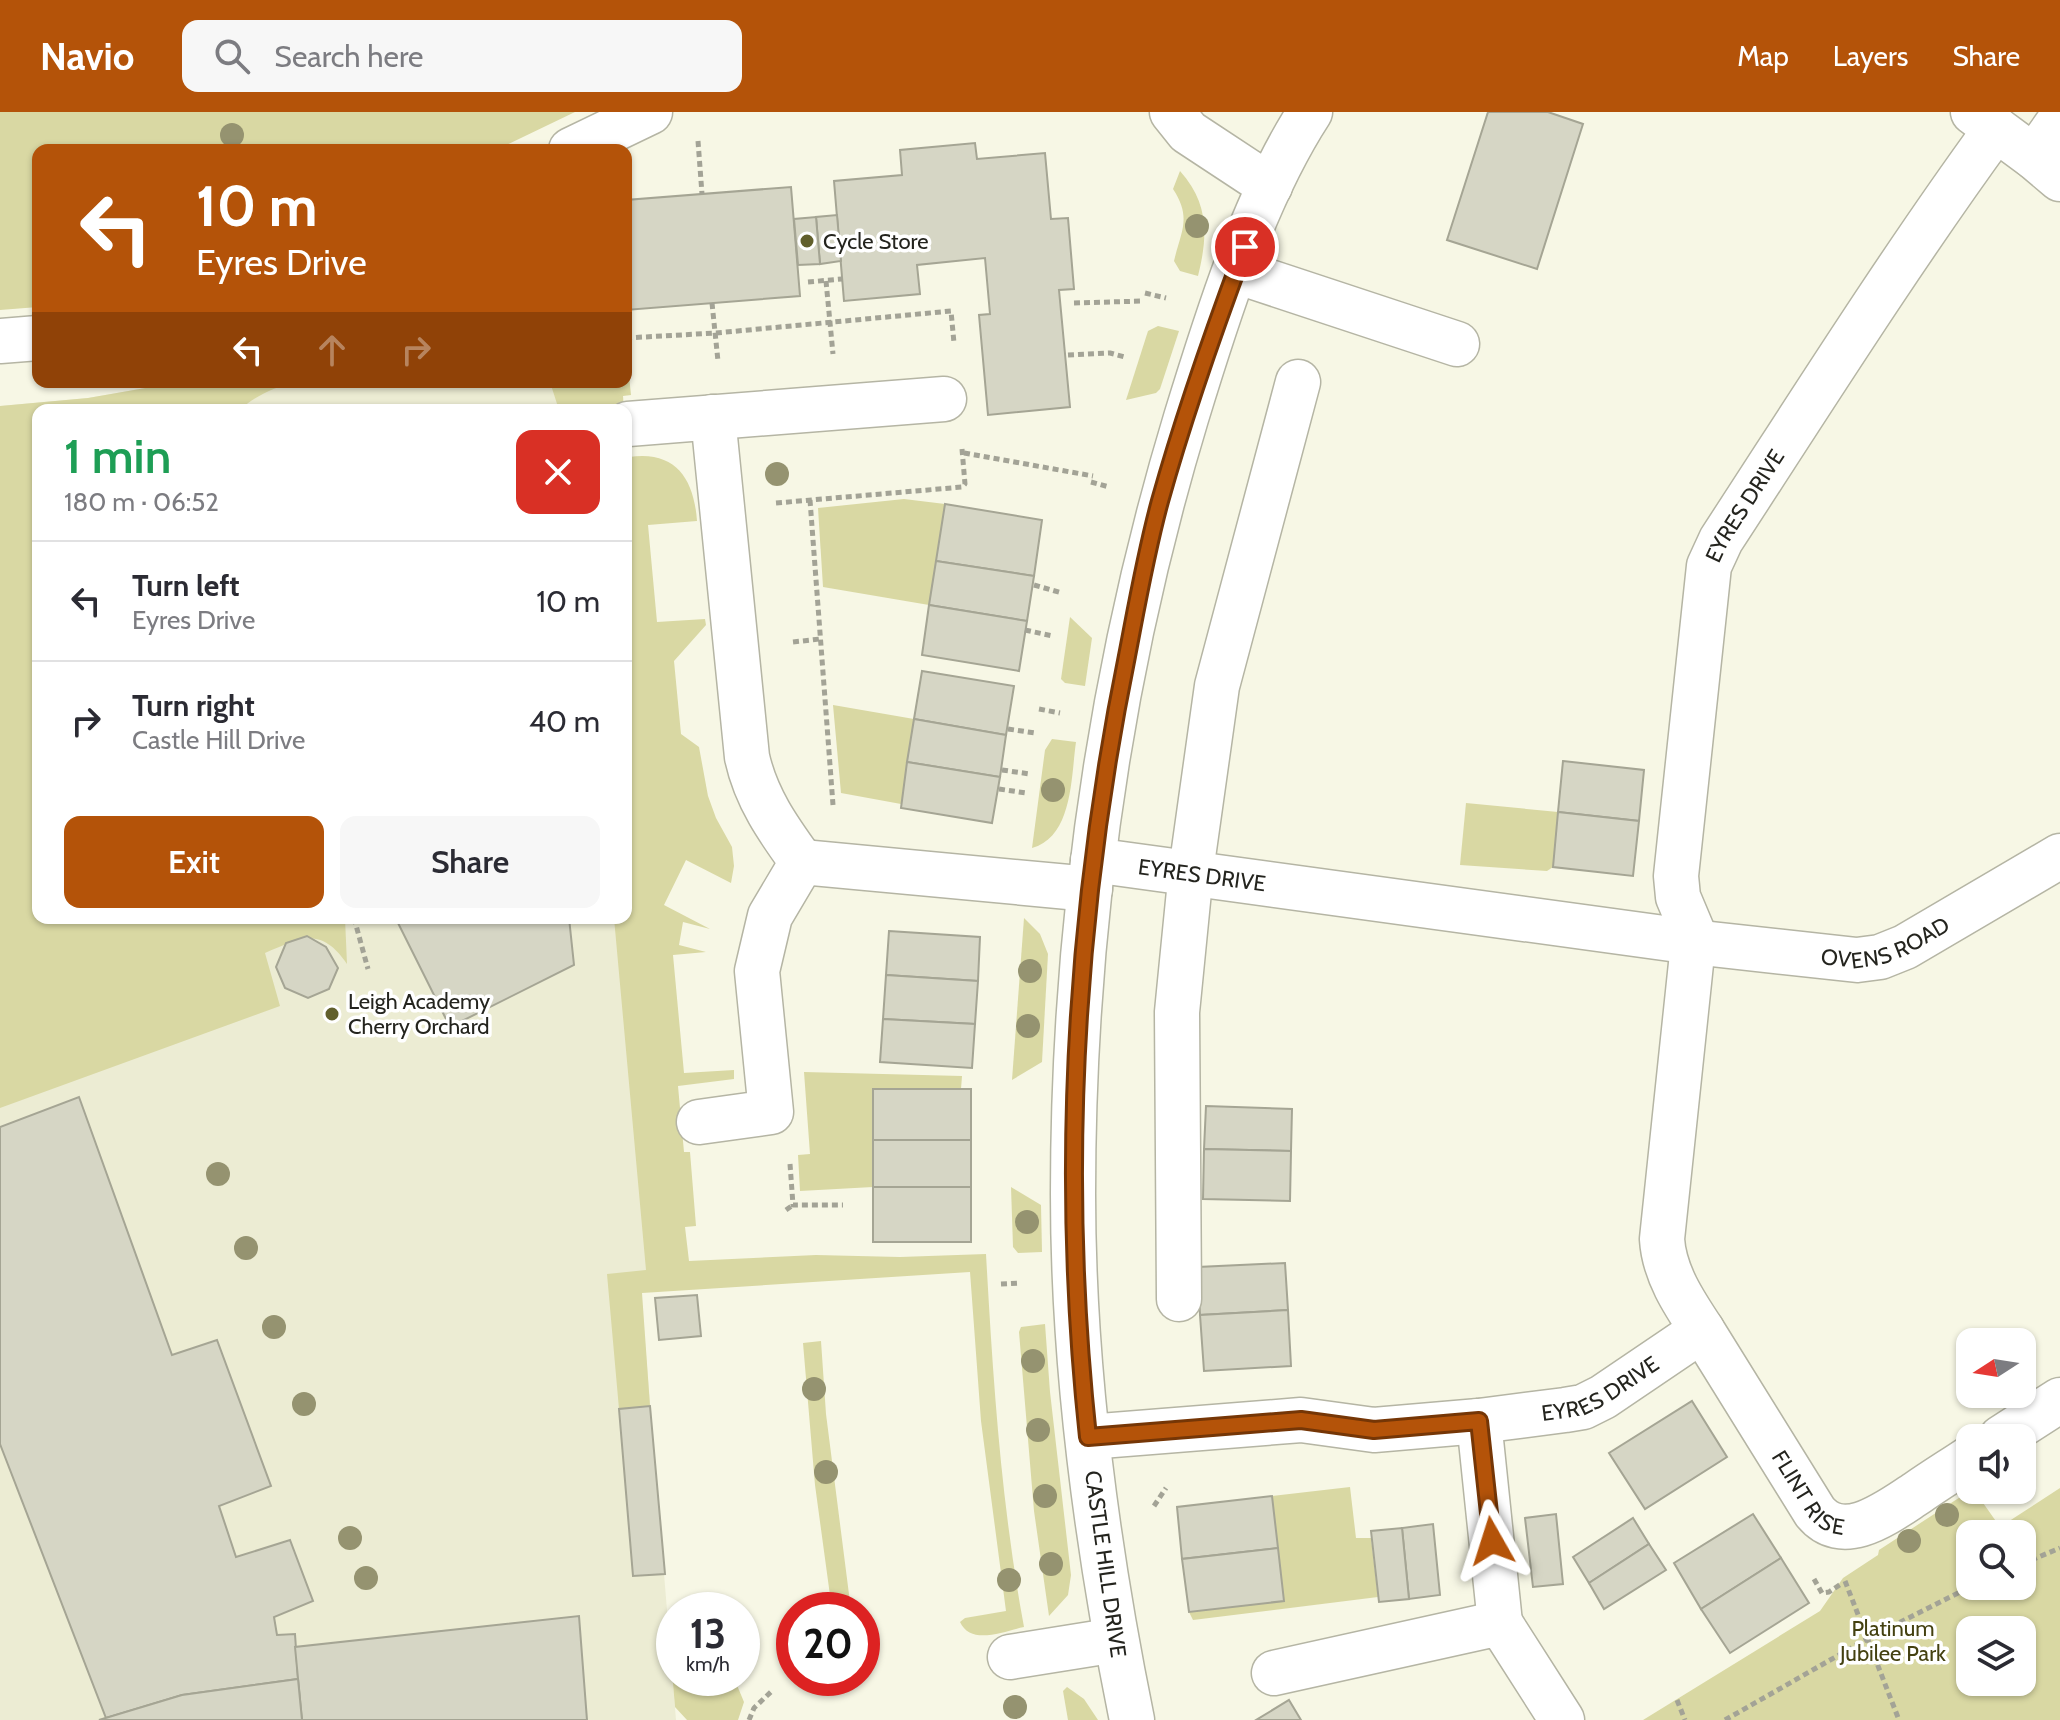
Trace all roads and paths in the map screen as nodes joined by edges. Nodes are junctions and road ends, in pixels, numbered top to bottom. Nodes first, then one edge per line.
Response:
1 (650, 112) edge
2 (1172, 112) edge
3 (1310, 112) edge
4 (2060, 120) edge
5 (1984, 121) edge
6 (698, 141) dead end
7 (583, 144) edge
8 (2047, 168) edge
9 (1270, 186) junction
10 (702, 194) dead end
11 (1236, 271) junction
12 (842, 279) dead end
13 (826, 281) junction
14 (808, 282) dead end
15 (1143, 301) dead end
16 (712, 303) dead end
17 (1074, 303) dead end
18 (716, 333) dead end
19 (32, 338) edge
20 (0, 341) edge
21 (1457, 344) dead end
22 (1068, 355) dead end
23 (1125, 357) dead end
24 (1298, 382) dead end
25 (944, 399) dead end
26 (838, 407) junction
27 (713, 417) junction
28 (632, 424) edge
29 (963, 453) dead end
30 (1093, 476) dead end
31 (810, 500) dead end
32 (1034, 585) dead end
33 (1062, 593) dead end
34 (1025, 630) dead end
35 (1053, 636) dead end
36 (1008, 729) dead end
37 (1035, 733) dead end
38 (1002, 770) dead end
39 (1030, 774) dead end
40 (999, 789) dead end
41 (1026, 793) dead end
42 (833, 813) dead end
43 (2060, 856) edge
44 (802, 862) junction
45 (1191, 871) junction
46 (1091, 874) junction
47 (356, 924) edge
48 (1693, 942) junction
49 (368, 969) dead end
50 (699, 1122) dead end
51 (790, 1155) dead end
52 (793, 1205) junction
53 (843, 1205) dead end
54 (786, 1210) dead end
55 (1179, 1299) dead end
56 (1702, 1330) junction
57 (2060, 1400) edge
58 (1479, 1421) junction
59 (2023, 1424) edge
60 (1088, 1437) junction
61 (1956, 1467) edge
62 (2060, 1548) edge
63 (2036, 1558) edge
64 (1956, 1594) edge
65 (1500, 1623) junction
66 (1867, 1639) junction
67 (1116, 1640) junction
68 (1010, 1657) dead end
69 (1274, 1673) dead end
70 (773, 1690) dead end
71 (1677, 1700) dead end
72 (1739, 1712) junction
73 (749, 1720) edge
74 (1132, 1720) edge
75 (1562, 1720) edge
76 (1685, 1720) edge
77 (1725, 1720) edge
78 (1742, 1720) edge
79 (1899, 1720) edge

1 - 7 street
2 - 9 street
3 - 9 street, CASTLE HILL DRIVE
4 - 8 street
5 - 8 street
5 - 48 street, EYRES DRIVE
6 - 10 path
9 - 11 street, CASTLE HILL DRIVE
11 - 21 street
11 - 46 street, CASTLE HILL DRIVE
12 - 13 path
13 - 14 path
13 - 26 path
15 - 17 path
16 - 18 path
19 - 20 street
22 - 23 path
24 - 45 street
25 - 26 street
26 - 27 street
27 - 28 street
27 - 44 street
29 - 30 path
31 - 42 path
32 - 33 path
34 - 35 path
36 - 37 path
38 - 39 path
40 - 41 path
43 - 48 street, OVENS ROAD
44 - 46 street, EYRES DRIVE
44 - 50 street
45 - 46 street, EYRES DRIVE
45 - 48 street, EYRES DRIVE
45 - 55 street
46 - 60 street, CASTLE HILL DRIVE
47 - 49 path
48 - 56 street, EYRES DRIVE
51 - 52 path
52 - 53 path
52 - 54 path
56 - 58 street, EYRES DRIVE
56 - 61 street, FLINT RISE
57 - 59 street
58 - 60 street, EYRES DRIVE
58 - 65 street
60 - 67 street, CASTLE HILL DRIVE
62 - 63 path
64 - 66 path
65 - 69 street
65 - 75 street
66 - 72 path
66 - 79 path
67 - 68 street
67 - 74 street, CASTLE HILL DRIVE
70 - 73 path
71 - 76 path
72 - 77 path
72 - 78 path

